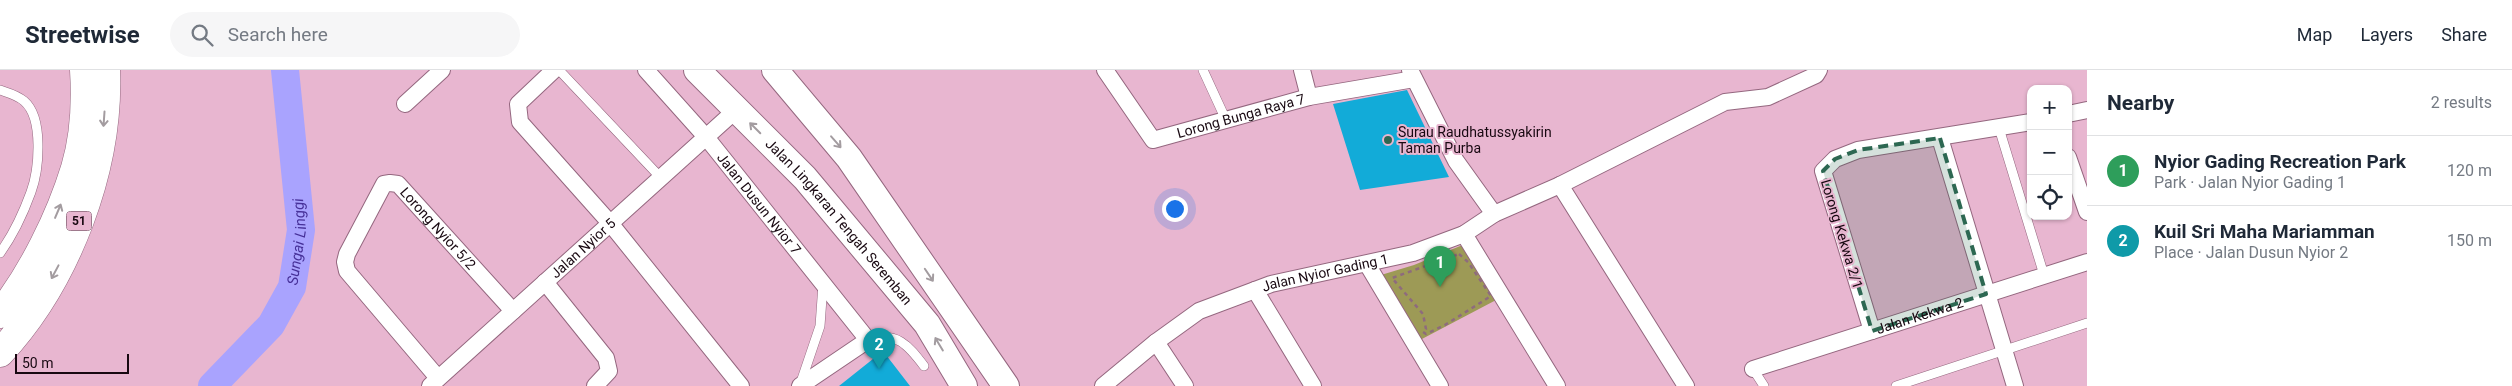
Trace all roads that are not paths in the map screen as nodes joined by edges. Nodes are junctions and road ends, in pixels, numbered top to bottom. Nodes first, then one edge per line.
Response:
1 (84, 70) edge
2 (106, 70) edge
3 (442, 70) edge
4 (554, 70) edge
5 (558, 70) edge
6 (646, 70) edge
7 (697, 70) edge
8 (775, 70) edge
9 (1104, 70) edge
10 (1204, 70) edge
11 (1302, 70) edge
12 (1819, 70) edge
13 (1412, 74) edge
14 (0, 90) edge
15 (1309, 97) junction
16 (404, 104) dead end
17 (736, 110) junction
18 (2087, 110) edge
19 (2072, 113) edge
20 (1226, 120) junction
21 (2027, 123) edge
22 (1999, 128) junction
23 (706, 137) junction
24 (1940, 138) junction
25 (2072, 169) edge
26 (661, 178) junction
27 (1560, 185) junction
28 (2087, 212) edge
29 (1494, 214) junction
30 (610, 223) junction
31 (1464, 234) junction
32 (0, 254) edge
33 (2087, 262) edge
34 (1367, 264) junction
35 (2044, 275) junction
36 (545, 282) junction
37 (823, 284) junction
38 (1255, 290) junction
39 (1986, 294) junction
40 (513, 311) junction
41 (0, 314) edge
42 (2087, 323) edge
43 (1872, 330) junction
44 (868, 340) junction
45 (1156, 342) junction
46 (2003, 349) junction
47 (0, 353) edge
48 (924, 366) dead end
49 (1753, 369) joint
50 (434, 382) edge
51 (595, 386) edge
52 (741, 386) edge
53 (800, 386) edge
54 (964, 386) edge
55 (1006, 386) edge
56 (1103, 386) edge
57 (1185, 386) edge
58 (1314, 386) edge
59 (1440, 386) edge
60 (1558, 386) edge
61 (1686, 386) edge
62 (1764, 386) edge
63 (1896, 386) edge
64 (2015, 386) edge

41 -> 1 highway, 51
2 -> 47 highway, 51
3 - 16 street
4 - 30 street
5 - 26 lane
6 - 23 street, Jalan Dusun Nyior 7
7 - 17 main road, Jalan Lingkaran Tengah Seremban
8 -> 55 main road
9 - 20 street, Lorong Bunga Raya 7
10 - 20 lane
11 - 15 street
12 - 27 street, Jalan Nyior Gading 1
13 - 15 street, Lorong Bunga Raya 7
13 - 29 street
14 - 32 lane
15 - 20 street, Lorong Bunga Raya 7
17 - 23 street, Jalan Nyior 5
54 -> 17 main road, Jalan Lingkaran Tengah Seremban
18 - 19 street
21 - 22 street
22 - 24 street
22 - 35 lane
23 - 26 street, Jalan Nyior 5
23 - 37 street, Jalan Dusun Nyior 7
24 - 39 street
24 - 43 street, Lorong Kekwa 2/1
25 - 28 street
26 - 30 street, Jalan Nyior 5
27 - 29 street, Jalan Nyior Gading 1
27 - 61 street
29 - 31 street, Jalan Nyior Gading 1
30 - 36 street, Jalan Nyior 5
30 - 52 street
31 - 34 street, Jalan Nyior Gading 1
31 - 60 street
33 - 35 street, Jalan Kekwa 2
34 - 38 street, Jalan Nyior Gading 1
34 - 59 street
35 - 39 street, Jalan Kekwa 2
36 - 40 street, Jalan Nyior 5
36 - 51 street
37 - 44 street, Jalan Dusun Nyior 7
37 - 53 lane
38 - 45 street, Jalan Nyior Gading 1
38 - 58 street
39 - 43 street, Jalan Kekwa 2
39 - 46 street
40 - 50 street, Jalan Nyior 5
40 - 50 street, Lorong Nyior 5/2
42 - 46 lane
43 - 49 street, Jalan Kekwa 2
44 - 48 lane
44 - 53 street
45 - 56 street, Jalan Nyior Gading 1
45 - 57 street
46 - 63 lane
46 - 64 street
49 - 62 lane

